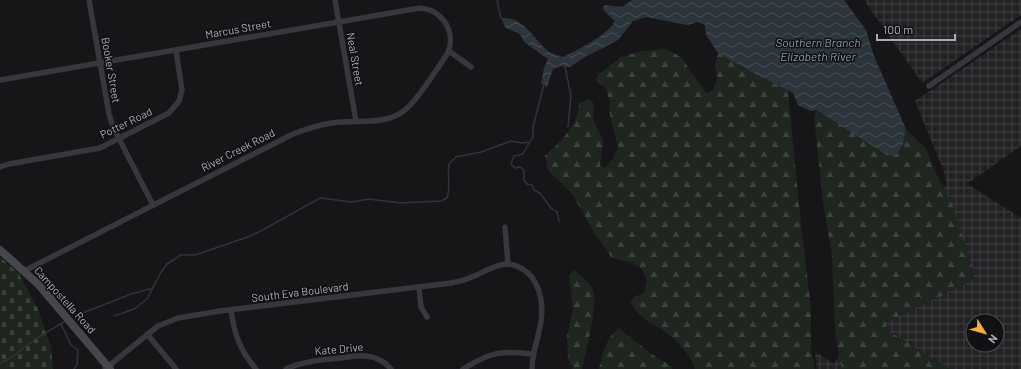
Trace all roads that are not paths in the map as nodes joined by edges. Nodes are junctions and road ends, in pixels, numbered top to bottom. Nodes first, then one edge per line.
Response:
1 (89, 0) edge
2 (335, 0) edge
3 (338, 22) junction
4 (1021, 22) edge
5 (176, 50) junction
6 (449, 51) junction
7 (99, 63) junction
8 (471, 67) dead end
9 (0, 80) edge
10 (929, 86) dead end
11 (356, 121) junction
12 (119, 139) junction
13 (0, 166) edge
14 (153, 205) junction
15 (505, 227) dead end
16 (0, 250) edge
17 (508, 264) junction
18 (24, 271) junction
19 (419, 287) junction
20 (230, 310) junction
21 (427, 317) dead end
22 (147, 334) junction
23 (533, 354) junction
24 (107, 368) edge
25 (176, 369) edge
26 (256, 369) edge
27 (286, 369) edge
28 (391, 369) edge
29 (463, 369) edge
30 (532, 369) edge

1 - 7 street, Booker Street
2 - 3 street, Neal Street
3 - 5 street, Marcus Street
3 - 6 street, Marcus Street
3 - 11 street, Neal Street
4 - 10 street
5 - 7 street, Marcus Street
5 - 12 street, Potter Road
6 - 8 street
6 - 11 street, River Creek Road
7 - 9 street, Marcus Street
7 - 12 street, Booker Street
11 - 14 street, River Creek Road
12 - 13 street, Potter Road
12 - 14 street, Booker Street
14 - 18 street, River Creek Road
15 - 17 street
16 - 18 main road, Campostella Road
17 - 19 street, South Eva Boulevard
17 - 23 street
18 - 24 main road, Campostella Road
19 - 20 street, South Eva Boulevard
19 - 21 street
20 - 22 street, South Eva Boulevard
20 - 26 street
22 - 24 street, South Eva Boulevard
22 - 25 street
23 - 29 street
23 - 30 street
27 - 28 street, Kate Drive

